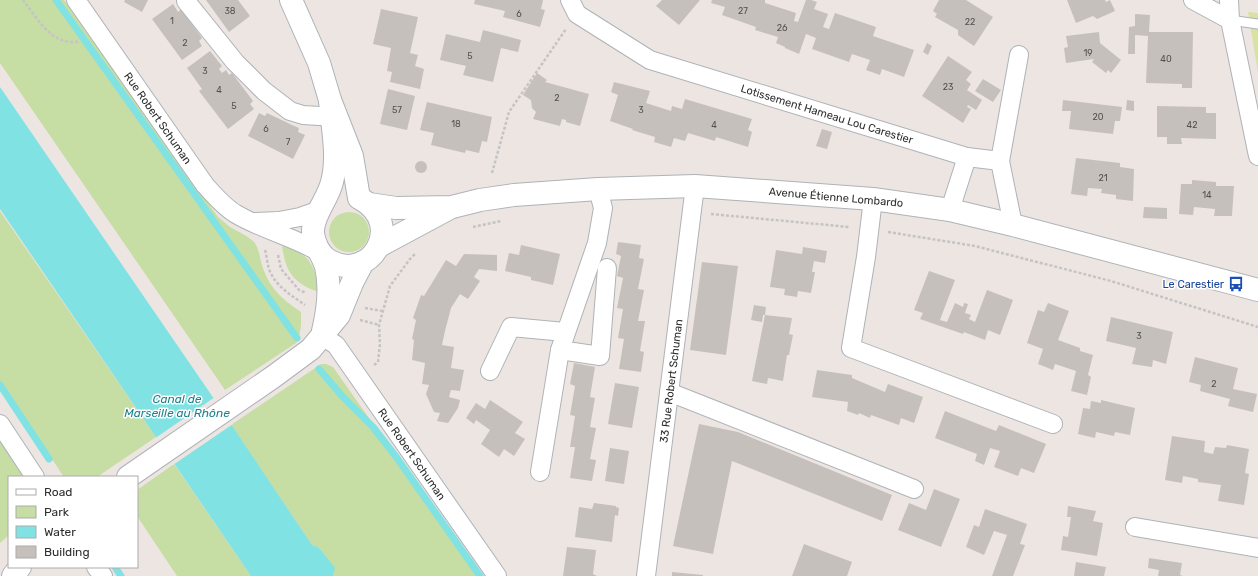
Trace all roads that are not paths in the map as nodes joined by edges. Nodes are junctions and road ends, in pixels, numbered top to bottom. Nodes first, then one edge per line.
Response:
1 (76, 0) edge
2 (291, 0) edge
3 (1193, 0) edge
4 (1229, 0) edge
5 (186, 1) dead end
6 (573, 7) edge
7 (1230, 20) junction
8 (1258, 24) edge
9 (1019, 55) dead end
10 (333, 111) junction
11 (1258, 156) edge
12 (967, 157) junction
13 (1000, 161) junction
14 (695, 186) junction
15 (598, 190) junction
16 (873, 199) junction
17 (364, 201) junction
18 (452, 206) junction
19 (320, 210) junction
20 (950, 210) junction
21 (253, 222) junction
22 (1013, 225) junction
23 (379, 246) junction
24 (320, 253) junction
25 (363, 262) junction
26 (607, 268) dead end
27 (1258, 290) edge
28 (565, 332) junction
29 (322, 336) junction
30 (560, 350) junction
31 (490, 371) dead end
32 (669, 392) junction
33 (0, 424) edge
34 (1053, 424) dead end
35 (540, 472) dead end
36 (34, 476) edge
37 (129, 476) edge
38 (914, 489) dead end
39 (1135, 527) dead end
40 (1258, 548) edge
41 (19, 568) edge
42 (12, 576) edge
43 (497, 576) edge
44 (646, 576) edge

1 - 21 street, Rue Robert Schuman
2 - 10 street
3 - 7 street
4 - 7 street
5 - 10 street
6 - 12 street, Lotissement Hameau Lou Carestier
7 - 8 lane
7 - 11 street
9 - 13 street
10 - 17 street
10 - 19 street
12 - 13 street, Lotissement Hameau Lou Carestier
12 - 20 street
13 - 22 street
14 - 15 street, Avenue Étienne Lombardo
14 - 16 street, Avenue Étienne Lombardo
14 - 32 street, 33 Rue Robert Schuman
15 - 18 street, Avenue Étienne Lombardo
15 - 28 street
16 - 20 street, Avenue Étienne Lombardo
16 - 34 street
17 - 18 street, Avenue Étienne Lombardo
17 - 19 street
17 - 23 street
18 - 23 street, Avenue Étienne Lombardo
19 - 21 street, Rue Robert Schuman
19 - 24 street
20 - 22 street, Avenue Étienne Lombardo
21 - 24 street, Rue Robert Schuman
22 - 27 street, Avenue Étienne Lombardo
23 - 25 street
24 - 25 street
24 - 29 street
25 - 29 street
26 - 30 street
28 - 30 street
28 - 31 street
29 - 37 street
29 - 43 street, Rue Robert Schuman
30 - 35 street
32 - 38 street
32 - 44 street, 33 Rue Robert Schuman
33 - 36 street
39 - 40 street
41 - 42 street

